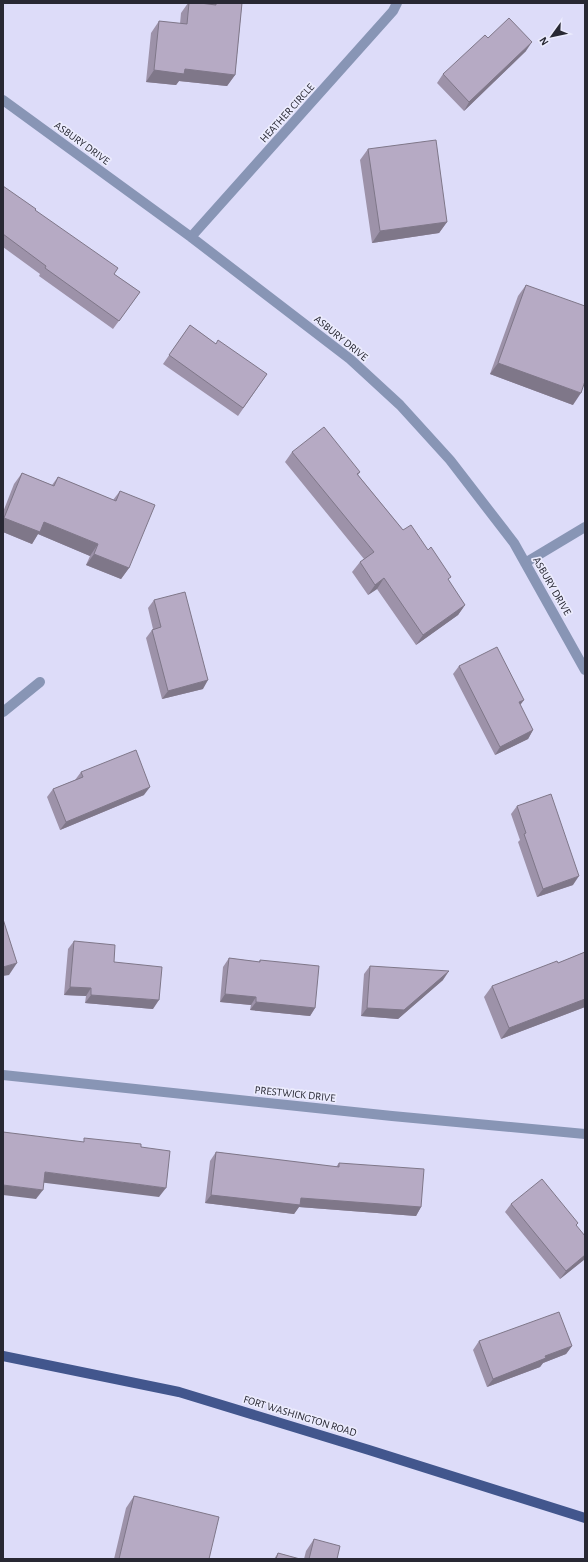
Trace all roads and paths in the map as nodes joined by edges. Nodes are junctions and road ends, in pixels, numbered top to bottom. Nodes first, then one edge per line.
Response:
1 (397, 3) edge
2 (3, 100) edge
3 (191, 237) junction
4 (585, 527) edge
5 (525, 564) junction
6 (585, 670) edge
7 (40, 682) dead end
8 (3, 712) edge
9 (3, 1075) edge
10 (585, 1134) edge
11 (3, 1356) edge
12 (585, 1518) edge

1 - 3 street, HEATHER CIRCLE
2 - 3 street, ASBURY DRIVE
3 - 5 street, ASBURY DRIVE
4 - 5 street
5 - 6 street, ASBURY DRIVE
7 - 8 street
9 - 10 street, PRESTWICK DRIVE
11 - 12 main road, FORT WASHINGTON ROAD

